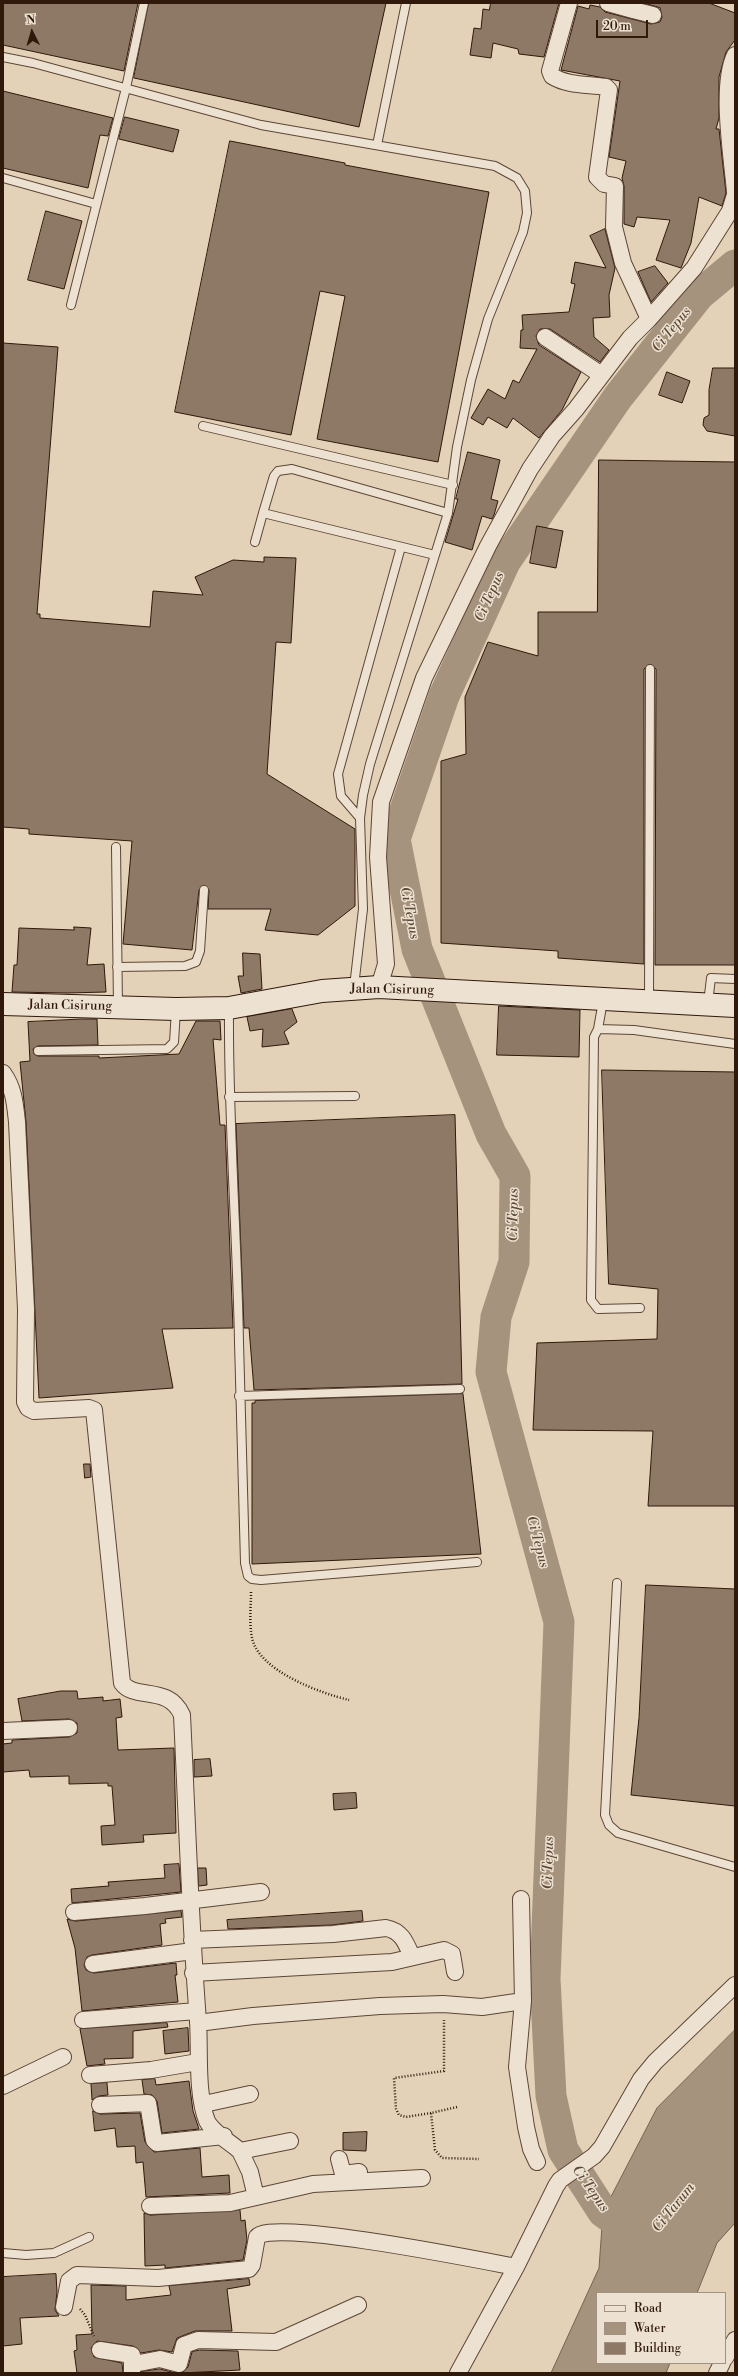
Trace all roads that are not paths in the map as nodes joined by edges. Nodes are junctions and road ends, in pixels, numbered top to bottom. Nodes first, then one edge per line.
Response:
1 (144, 3) edge
2 (406, 3) edge
3 (568, 3) edge
4 (608, 3) edge
5 (633, 6) edge
6 (653, 15) dead end
7 (735, 55) edge
8 (3, 57) edge
9 (126, 88) junction
10 (377, 145) junction
11 (3, 178) edge
12 (735, 192) edge
13 (735, 195) edge
14 (96, 204) junction
15 (71, 305) dead end
16 (649, 319) junction
17 (545, 337) dead end
18 (600, 374) junction
19 (203, 426) dead end
20 (453, 485) junction
21 (263, 513) junction
22 (448, 513) junction
23 (255, 542) dead end
24 (401, 547) junction
25 (435, 555) junction
26 (650, 669) dead end
27 (360, 818) junction
28 (116, 847) dead end
29 (204, 890) dead end
30 (117, 967) junction
31 (735, 979) edge
32 (378, 987) junction
33 (354, 988) junction
34 (603, 999) junction
35 (649, 1000) junction
36 (3, 1004) edge
37 (708, 1004) junction
38 (735, 1006) edge
39 (118, 1007) junction
40 (229, 1008) junction
41 (176, 1009) junction
42 (598, 1029) junction
43 (735, 1044) edge
44 (38, 1051) dead end
45 (3, 1073) edge
46 (354, 1096) dead end
47 (229, 1097) junction
48 (640, 1308) dead end
49 (460, 1389) dead end
50 (239, 1396) junction
51 (478, 1562) dead end
52 (617, 1583) dead end
53 (69, 1728) dead end
54 (3, 1731) edge
55 (735, 1867) edge
56 (261, 1892) dead end
57 (521, 1899) dead end
58 (192, 1901) junction
59 (74, 1912) dead end
60 (192, 1946) junction
61 (412, 1957) junction
62 (93, 1964) dead end
63 (455, 1972) dead end
64 (193, 1973) junction
65 (735, 1985) edge
66 (523, 2001) junction
67 (197, 2017) junction
68 (82, 2020) dead end
69 (64, 2057) dead end
70 (198, 2062) junction
71 (90, 2075) dead end
72 (3, 2086) edge
73 (250, 2094) dead end
74 (204, 2104) junction
75 (100, 2105) dead end
76 (224, 2136) junction
77 (290, 2141) dead end
78 (240, 2151) junction
79 (339, 2159) dead end
80 (537, 2162) dead end
81 (422, 2178) dead end
82 (368, 2182) junction
83 (256, 2197) junction
84 (150, 2206) dead end
85 (89, 2237) dead end
86 (3, 2253) edge
87 (516, 2267) junction
88 (65, 2301) road end
89 (358, 2305) dead end
90 (735, 2340) edge
91 (100, 2350) road end
92 (726, 2356) edge
93 (722, 2364) edge
94 (133, 2369) edge
95 (458, 2373) edge
96 (717, 2373) edge

1 - 9 lane
2 - 10 lane
3 - 16 street
4 - 5 street
5 - 6 street
7 - 12 street
8 - 9 lane
9 - 10 lane
9 - 14 lane
10 - 20 lane
11 - 14 lane
13 - 16 street
14 - 15 lane
16 - 18 street
17 - 18 street
18 - 32 street
19 - 20 lane
20 - 22 lane
21 - 22 lane
21 - 23 lane
21 - 24 lane
22 - 25 lane
24 - 25 lane
24 - 27 lane
25 - 27 lane
26 - 35 lane
27 - 33 lane
28 - 30 lane
29 - 30 lane
30 - 39 lane
31 - 37 lane
32 - 33 main road, Jalan Cisirung
32 - 34 main road, Jalan Cisirung
33 - 40 main road, Jalan Cisirung
34 - 35 main road, Jalan Cisirung
34 - 42 lane
35 - 37 main road, Jalan Cisirung
36 - 39 main road, Jalan Cisirung
37 - 38 main road, Jalan Cisirung
39 - 41 main road, Jalan Cisirung
40 - 41 main road, Jalan Cisirung
40 - 47 lane
41 - 44 lane
42 - 43 lane
42 - 48 lane
45 - 58 street
46 - 47 lane
47 - 50 lane
49 - 50 lane
50 - 51 lane
52 - 55 lane
53 - 54 street
56 - 58 street
57 - 66 street
58 - 59 street
58 - 60 street
60 - 61 street
60 - 62 street
60 - 64 street
61 - 63 street
61 - 64 street
64 - 67 street
65 - 87 street
66 - 67 street
66 - 80 street
67 - 68 street
67 - 70 street
69 - 72 street
70 - 71 street
70 - 74 street
73 - 74 street
74 - 76 street
75 - 76 street
76 - 78 street
77 - 78 street
78 - 83 street
79 - 82 street
81 - 82 street
82 - 83 street
83 - 84 street
85 - 86 lane
87 - 88 street
87 - 95 street
89 - 94 street
90 - 92 street
91 - 94 street
93 - 96 street

